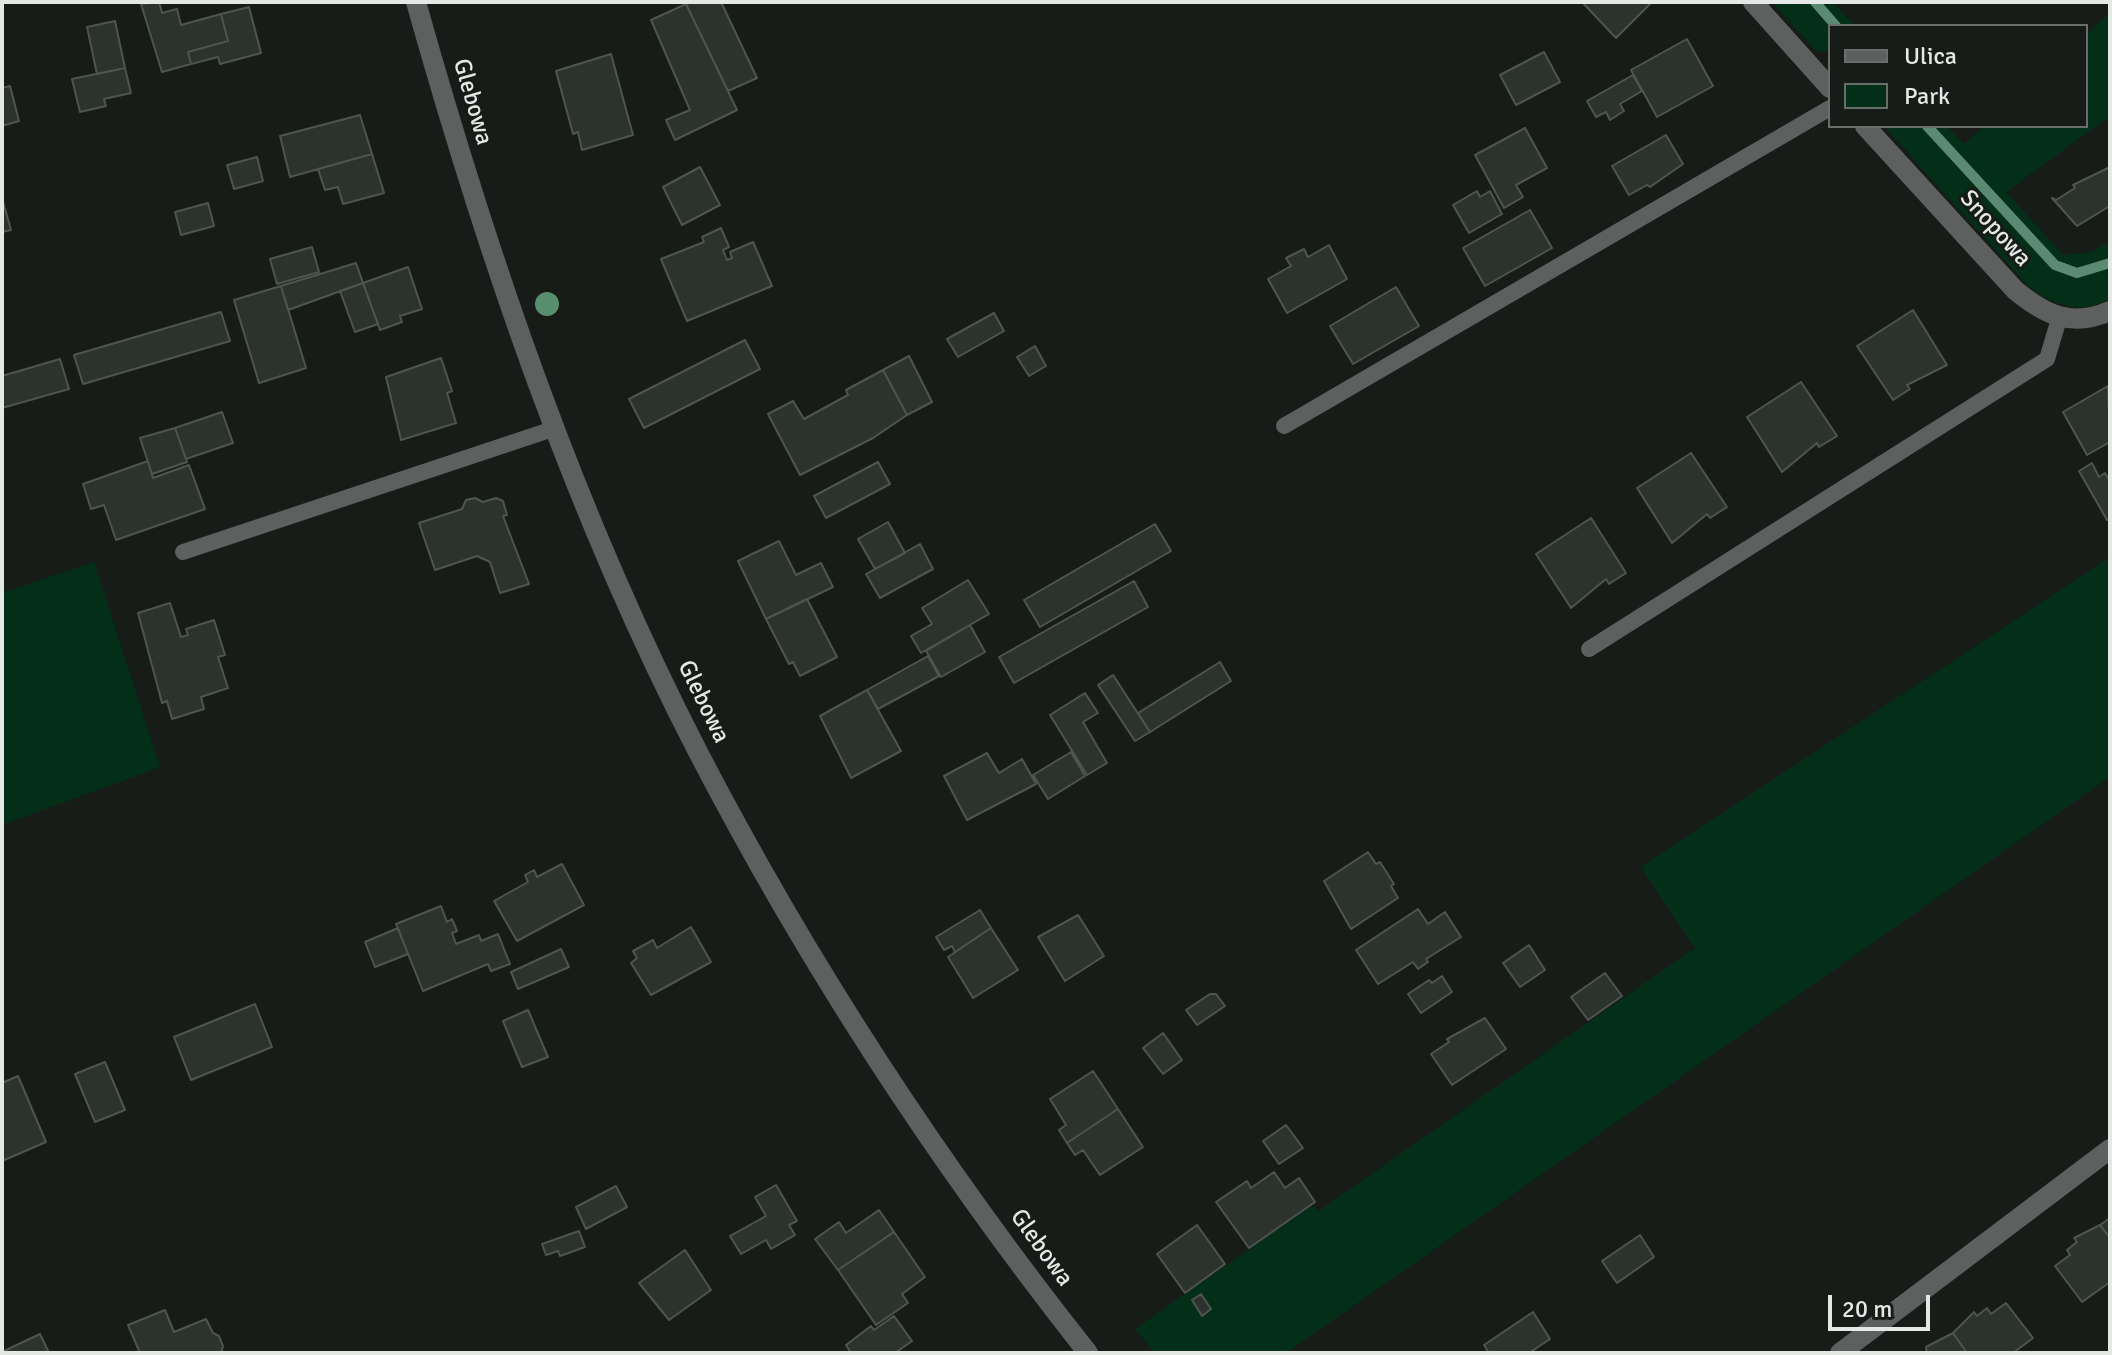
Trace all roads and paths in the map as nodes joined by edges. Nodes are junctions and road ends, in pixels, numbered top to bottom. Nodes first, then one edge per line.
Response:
1 (416, 2) edge
2 (1753, 2) edge
3 (1828, 86) edge
4 (1828, 109) edge
5 (1867, 128) edge
6 (2110, 311) edge
7 (2059, 319) junction
8 (1284, 426) dead end
9 (556, 428) junction
10 (183, 552) dead end
11 (1589, 649) dead end
12 (2110, 1149) edge
13 (1088, 1353) edge
14 (1840, 1353) edge

1 - 9 street, Glebowa
2 - 3 street
4 - 8 lane
5 - 7 street, Snopowa
6 - 7 street
7 - 11 lane
9 - 10 lane
9 - 13 street, Glebowa
12 - 14 street

